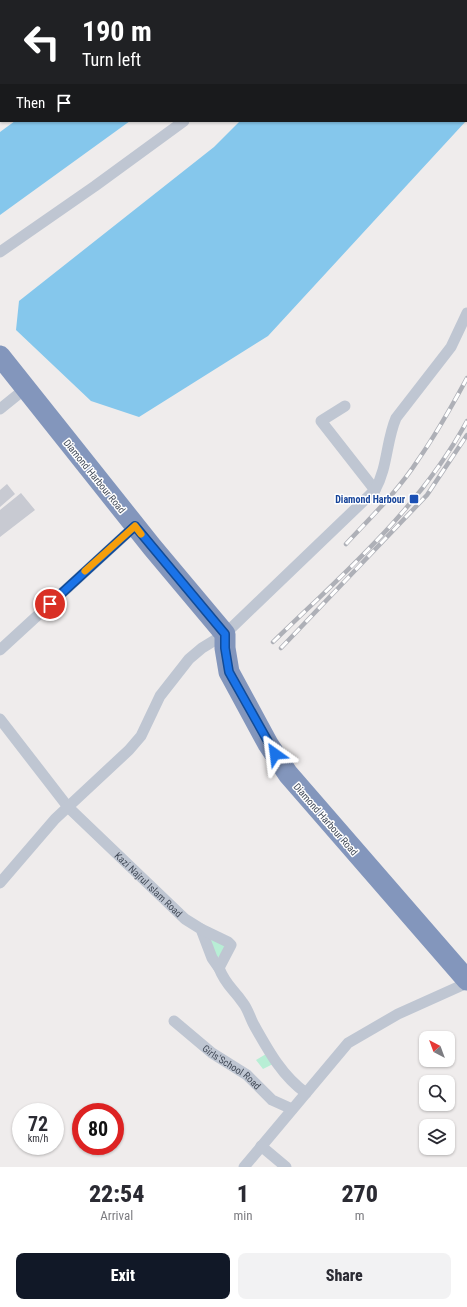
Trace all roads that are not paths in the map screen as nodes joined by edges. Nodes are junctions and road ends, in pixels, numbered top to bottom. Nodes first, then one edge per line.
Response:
1 (183, 122) edge
2 (0, 252) edge
3 (467, 313) edge
4 (0, 356) edge
5 (26, 388) junction
6 (345, 406) dead end
7 (0, 408) edge
8 (375, 490) junction
9 (135, 526) junction
10 (225, 634) junction
11 (0, 650) edge
12 (0, 719) edge
13 (68, 807) junction
14 (0, 883) edge
15 (201, 929) junction
16 (219, 968) junction
17 (467, 981) edge
18 (174, 1021) dead end
19 (306, 1093) junction
20 (292, 1109) junction
21 (261, 1146) junction
22 (244, 1167) edge
23 (286, 1167) edge

1 - 2 street
3 - 8 street
4 - 5 highway, Diamond Harbour Road
5 - 7 street
5 - 9 highway, Diamond Harbour Road
6 - 8 street
8 - 10 street
9 - 10 highway, Diamond Harbour Road
9 - 11 street
10 - 13 street
10 - 17 highway, Diamond Harbour Road
12 - 13 street, Kazi Najrul Islam Road
13 - 14 street
13 - 15 street, Kazi Najrul Islam Road
15 - 16 street
15 - 16 street, Kazi Najrul Islam Road
16 - 19 street
17 - 19 street
18 - 20 street, Girls'School Road
19 - 20 street
20 - 21 street
21 - 22 street
21 - 23 street

